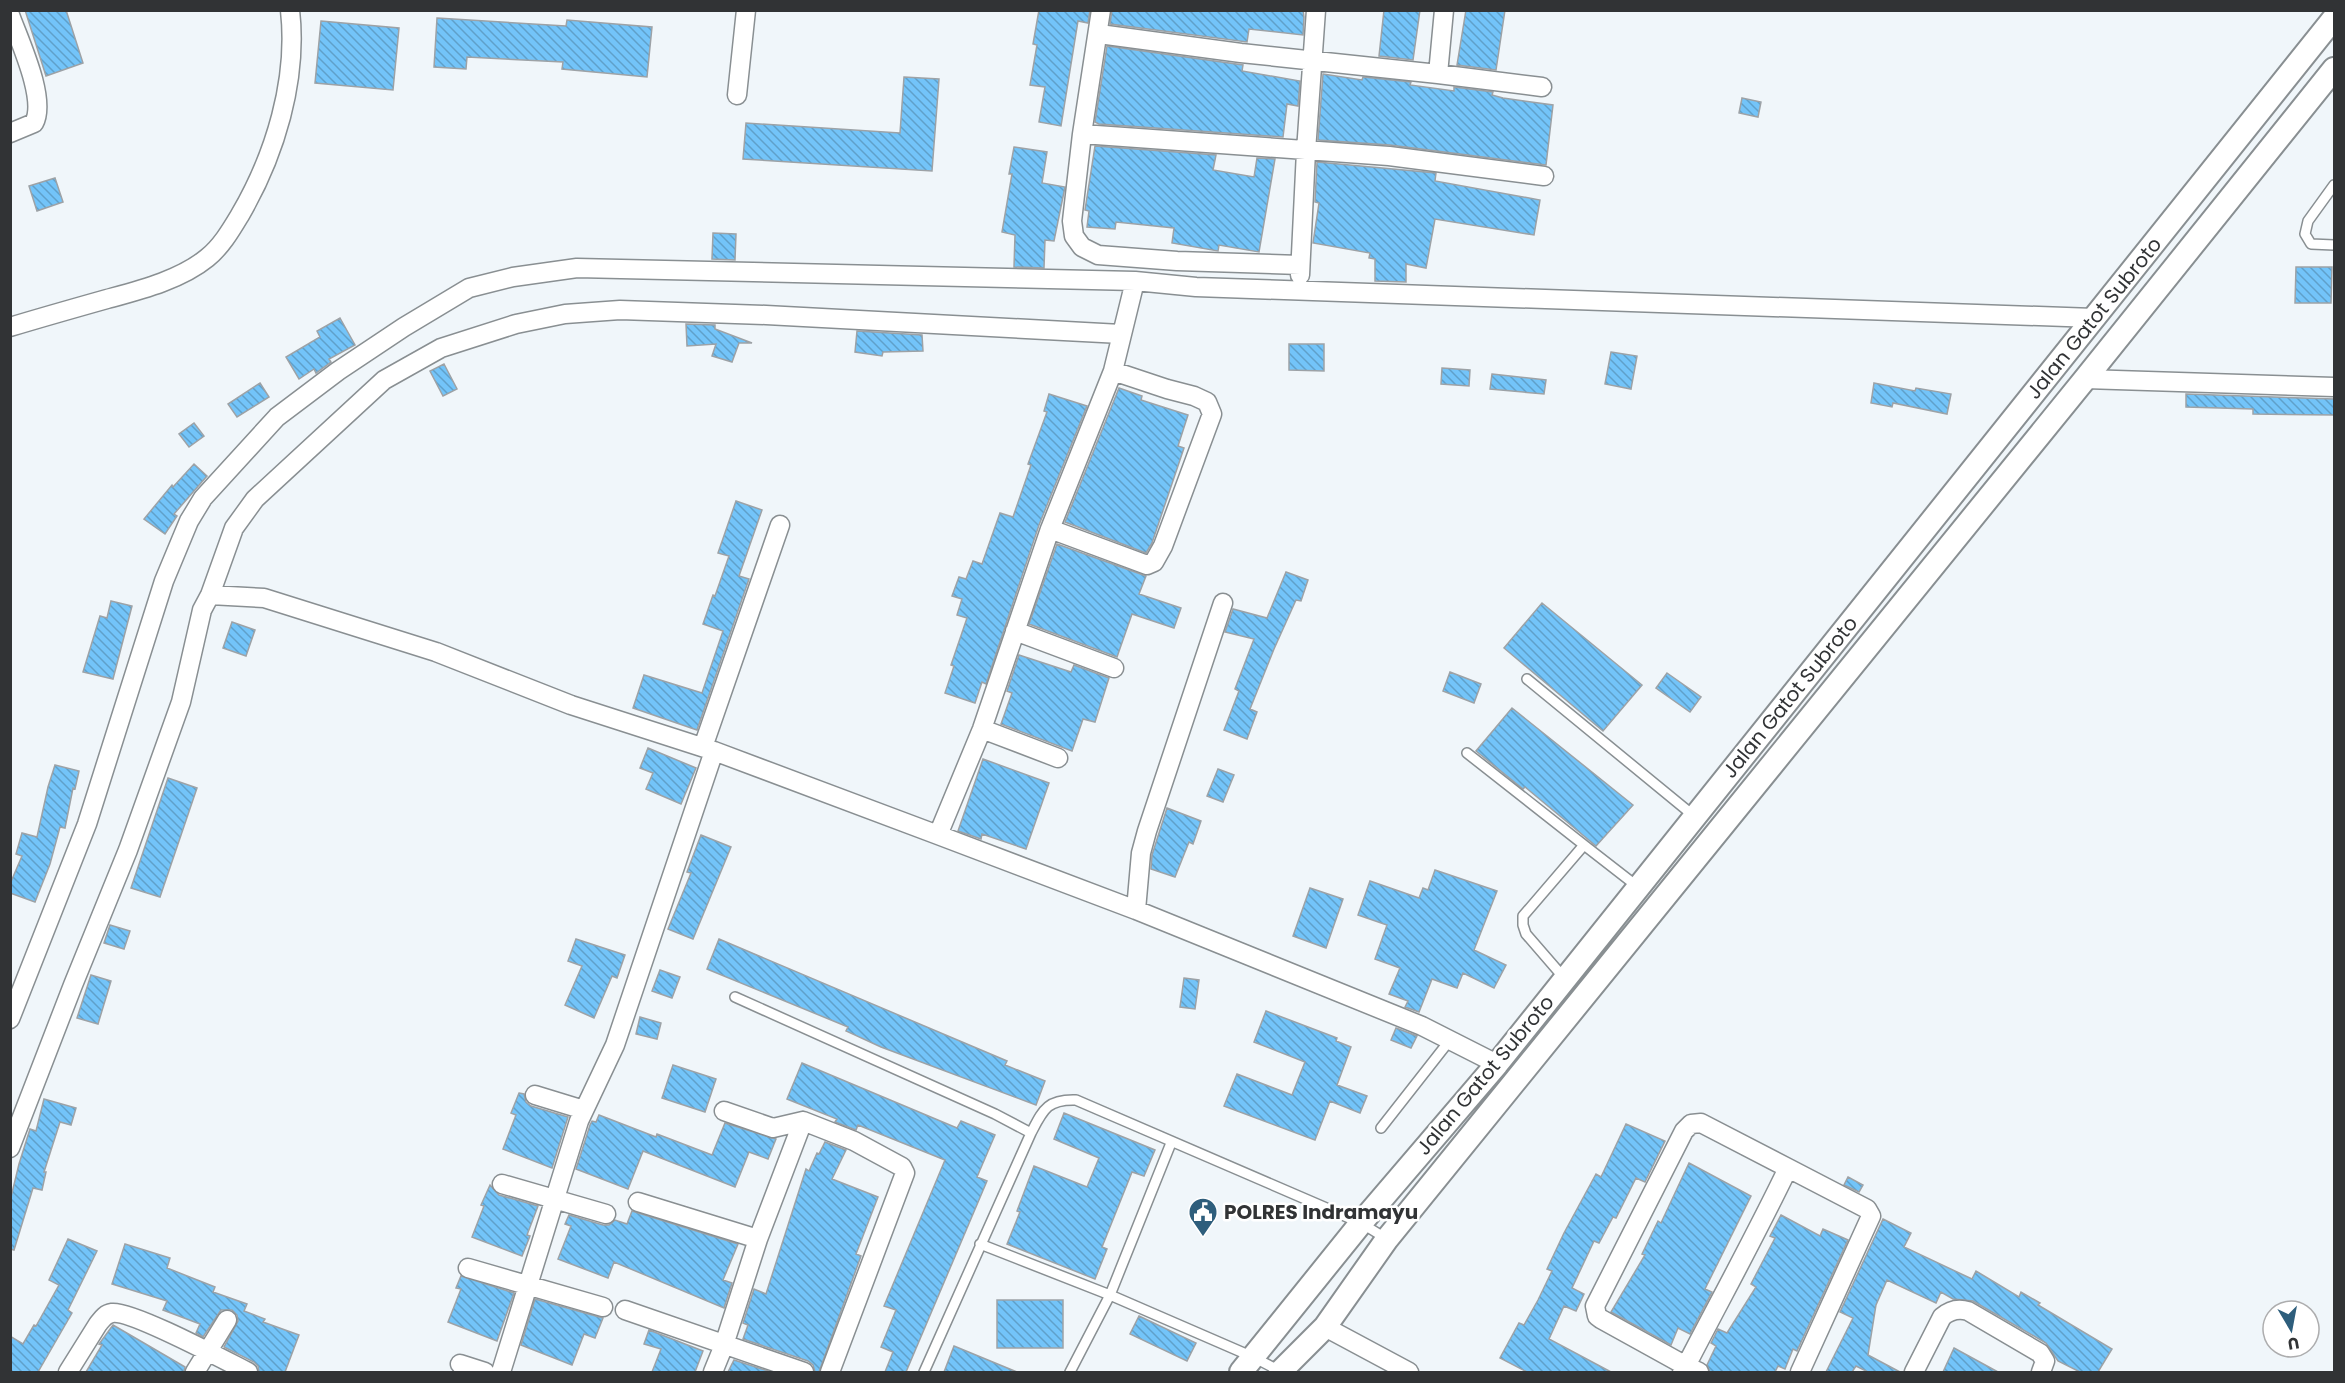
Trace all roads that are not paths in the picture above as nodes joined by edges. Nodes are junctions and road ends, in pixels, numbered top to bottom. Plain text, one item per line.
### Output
1 (290, 10) edge
2 (746, 10) edge
3 (1101, 10) edge
4 (1316, 10) edge
5 (1444, 10) edge
6 (10, 15) edge
7 (2334, 18) edge
8 (1099, 34) junction
9 (1312, 60) junction
10 (2334, 69) edge
11 (1438, 74) junction
12 (1542, 87) dead end
13 (737, 94) dead end
14 (10, 133) edge
15 (1082, 134) junction
16 (1306, 152) junction
17 (1544, 176) dead end
18 (2334, 186) edge
19 (2334, 245) edge
20 (1300, 265) junction
21 (1134, 285) junction
22 (1300, 289) junction
23 (2092, 321) junction
24 (10, 327) edge
25 (1122, 330) junction
26 (1113, 371) junction
27 (2091, 372) junction
28 (2334, 387) edge
29 (780, 525) dead end
30 (1050, 529) junction
31 (210, 595) junction
32 (1223, 603) dead end
33 (1015, 631) junction
34 (1114, 668) dead end
35 (1527, 679) dead end
36 (982, 729) junction
37 (709, 749) junction
38 (1467, 753) dead end
39 (1058, 758) dead end
40 (1695, 817) junction
41 (938, 835) junction
42 (1584, 844) junction
43 (1638, 887) junction
44 (1136, 910) junction
45 (1565, 979) junction
46 (735, 997) dead end
47 (10, 1019) edge
48 (1450, 1040) junction
49 (1497, 1064) junction
50 (535, 1095) dead end
51 (584, 1110) junction
52 (724, 1111) dead end
53 (804, 1121) junction
54 (1381, 1128) dead end
55 (1031, 1133) junction
56 (1171, 1143) junction
57 (10, 1148) edge
58 (1788, 1168) junction
59 (502, 1184) dead end
60 (555, 1199) junction
61 (638, 1202) dead end
62 (606, 1214) dead end
63 (1361, 1223) junction
64 (758, 1239) junction
65 (1387, 1239) junction
66 (980, 1244) junction
67 (468, 1268) dead end
68 (529, 1285) junction
69 (1110, 1295) junction
70 (603, 1307) dead end
71 (625, 1310) dead end
72 (226, 1320) dead end
73 (1325, 1327) junction
74 (724, 1345) junction
75 (208, 1351) junction
76 (460, 1364) dead end
77 (1247, 1365) edge
78 (1689, 1370) edge
79 (68, 1372) edge
80 (195, 1372) edge
81 (248, 1372) edge
82 (485, 1372) edge
83 (501, 1372) edge
84 (713, 1372) edge
85 (804, 1372) edge
86 (830, 1372) edge
87 (924, 1372) edge
88 (1070, 1372) edge
89 (1281, 1372) edge
90 (1409, 1372) edge
91 (1800, 1372) edge
92 (1914, 1372) edge
93 (2041, 1372) edge

1 - 24 street
2 - 13 street
3 - 8 street
4 - 9 street
5 - 11 street
6 - 14 street
7 - 23 street, Jalan Gatot Subroto
8 - 9 street
8 - 15 street
9 - 11 street
9 - 16 street
10 - 27 street, Jalan Gatot Subroto
11 - 12 street
15 - 16 street
15 - 20 street
16 - 17 street
16 - 20 street
18 - 19 lane
20 - 22 street
21 - 22 street
21 - 25 street
21 - 47 street
22 - 23 street
23 - 40 street, Jalan Gatot Subroto
25 - 26 street
25 - 31 street
26 - 30 street
26 - 30 street
27 - 28 street
27 - 65 street, Jalan Gatot Subroto
29 - 37 street
30 - 33 street
31 - 37 street
31 - 57 street
32 - 44 street
33 - 34 street
33 - 36 street
35 - 40 lane
36 - 39 street
36 - 41 street
37 - 41 street
37 - 51 street
38 - 42 lane
40 - 43 street, Jalan Gatot Subroto
41 - 44 street
42 - 43 lane
42 - 45 lane
43 - 45 street, Jalan Gatot Subroto
44 - 48 street
45 - 49 street, Jalan Gatot Subroto
46 - 55 lane
48 - 49 street
48 - 54 lane
49 - 63 street, Jalan Gatot Subroto
50 - 51 street
51 - 60 street
52 - 53 street
53 - 64 street
53 - 86 street
55 - 56 lane
55 - 66 lane
56 - 63 lane
56 - 69 lane
58 - 78 street
58 - 78 street
58 - 91 street
59 - 60 street
60 - 62 street
60 - 68 street
61 - 64 street
63 - 65 lane
63 - 77 street, Jalan Gatot Subroto
64 - 74 street
65 - 73 street, Jalan Gatot Subroto
66 - 69 lane
66 - 87 lane
67 - 68 street
68 - 70 street
68 - 83 street
69 - 77 lane
69 - 88 lane
71 - 74 street
72 - 75 street
73 - 89 street, Jalan Gatot Subroto
73 - 90 street
74 - 84 street
74 - 85 street
75 - 79 street
75 - 80 street
75 - 81 street
76 - 82 street
77 - 89 lane
92 - 93 street

